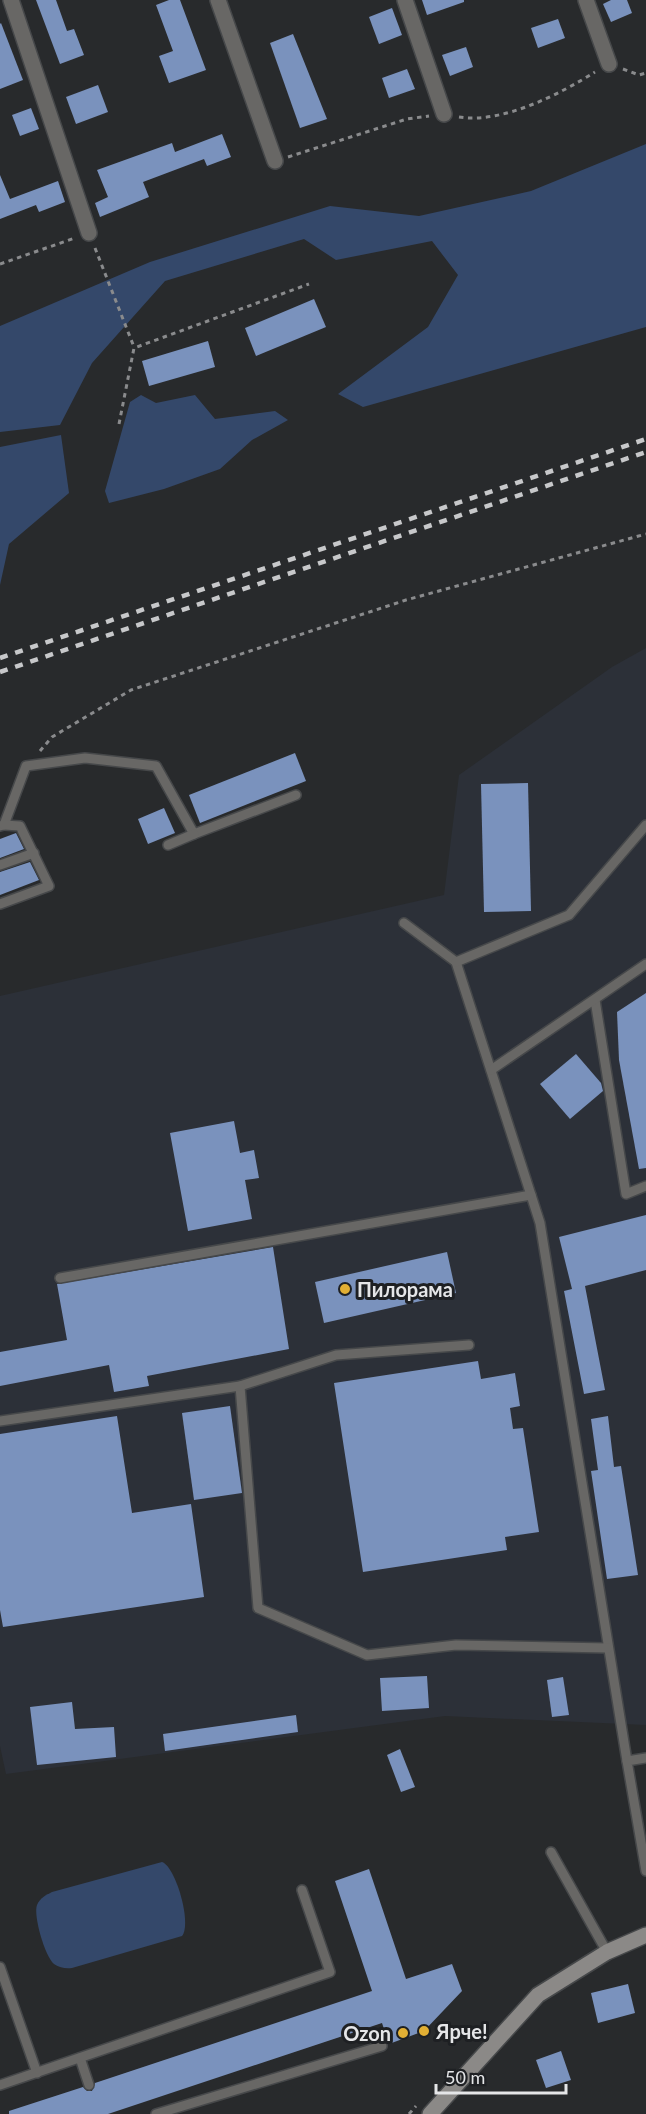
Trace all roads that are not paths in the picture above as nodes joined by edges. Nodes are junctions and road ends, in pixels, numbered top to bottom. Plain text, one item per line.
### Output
1 (11, 0) edge
2 (218, 0) edge
3 (405, 0) edge
4 (586, 0) edge
5 (609, 64) road end
6 (444, 114) dead end
7 (275, 161) dead end
8 (89, 233) road end
9 (296, 795) dead end
10 (2, 825) edge
11 (646, 825) edge
12 (194, 834) junction
13 (168, 845) dead end
14 (34, 853) junction
15 (0, 865) edge
16 (0, 904) edge
17 (404, 922) dead end
18 (456, 962) junction
19 (646, 964) edge
20 (594, 1000) junction
21 (491, 1070) junction
22 (646, 1186) edge
23 (531, 1195) junction
24 (60, 1278) dead end
25 (469, 1345) dead end
26 (240, 1386) junction
27 (0, 1421) edge
28 (608, 1648) junction
29 (646, 1758) edge
30 (627, 1761) junction
31 (646, 1816) edge
32 (634, 1818) junction
33 (551, 1852) dead end
34 (646, 1870) edge
35 (302, 1890) dead end
36 (646, 1935) edge
37 (607, 1952) junction
38 (0, 1967) edge
39 (382, 2046) dead end
40 (80, 2058) junction
41 (37, 2073) junction
42 (0, 2085) edge
43 (89, 2085) dead end
44 (156, 2114) edge
45 (430, 2114) edge

1 - 8 street
2 - 7 street
3 - 6 street
4 - 5 street
9 - 12 lane
10 - 12 lane
10 - 14 lane
11 - 18 lane
12 - 13 lane
14 - 15 lane
14 - 16 lane
17 - 18 lane
18 - 21 lane
19 - 20 lane
20 - 21 lane
20 - 22 lane
21 - 23 lane
23 - 24 lane
23 - 28 lane
25 - 26 lane
26 - 27 lane
26 - 28 lane
28 - 30 lane
29 - 30 lane
30 - 32 lane
31 - 32 lane
32 - 34 lane
33 - 37 lane
35 - 40 lane
36 - 37 main road
37 - 45 main road
38 - 41 lane
39 - 44 lane
40 - 41 lane
40 - 43 lane
41 - 42 lane

